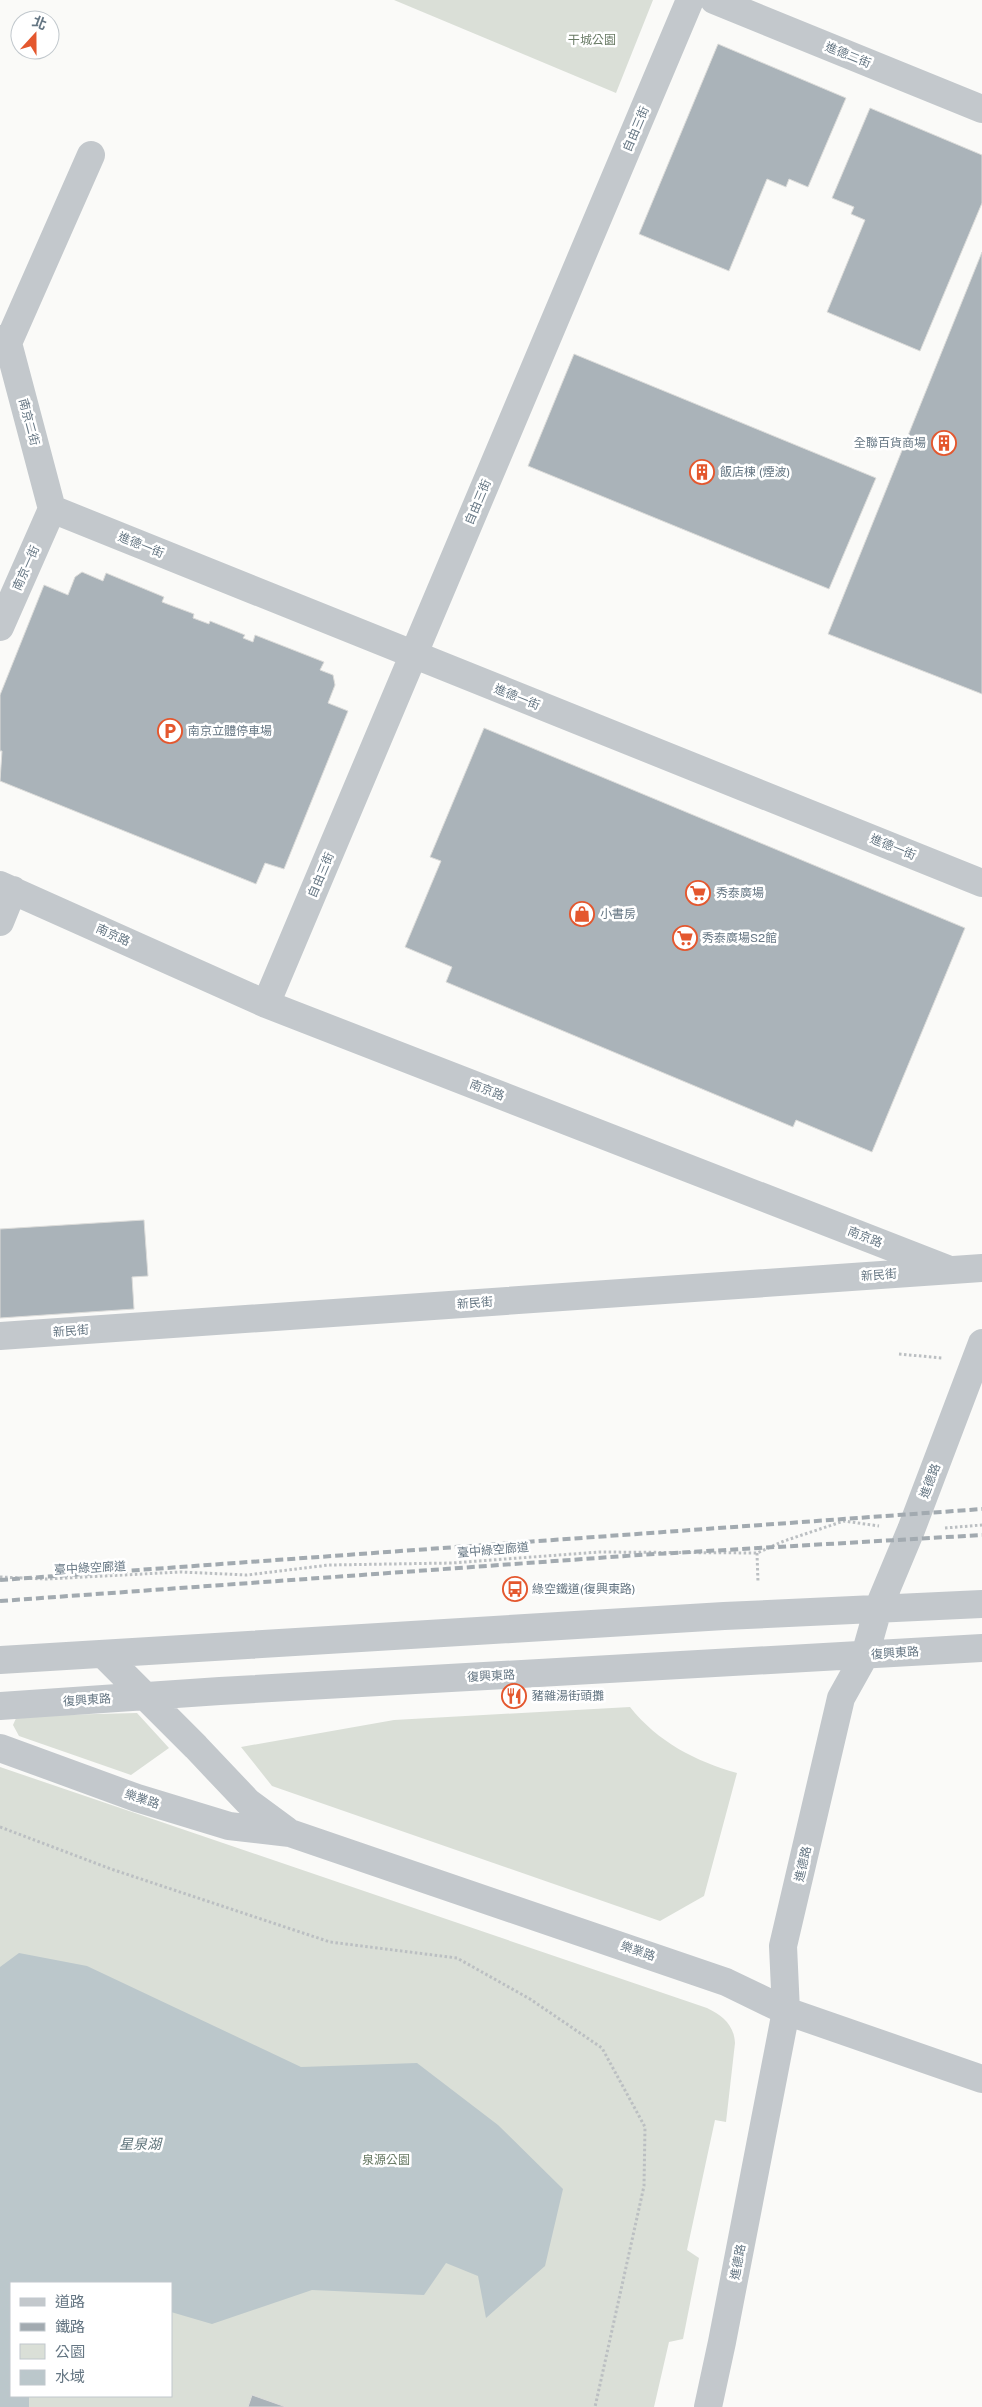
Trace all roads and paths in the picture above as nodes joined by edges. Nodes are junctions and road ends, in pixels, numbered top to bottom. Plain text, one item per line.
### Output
1 (690, 0) edge
2 (714, 0) edge
3 (982, 109) edge
4 (91, 155) dead end
5 (4, 341) edge
6 (52, 509) junction
7 (0, 628) edge
8 (413, 656) junction
9 (982, 883) edge
10 (6, 888) edge
11 (0, 922) edge
12 (266, 1004) junction
13 (982, 1268) edge
14 (950, 1270) junction
15 (0, 1336) edge
16 (982, 1343) edge
17 (982, 1525) edge
18 (911, 1530) junction
19 (0, 1577) edge
20 (982, 1604) edge
21 (878, 1609) junction
22 (982, 1648) edge
23 (103, 1654) junction
24 (865, 1655) junction
25 (0, 1660) edge
26 (145, 1696) junction
27 (0, 1706) edge
28 (0, 1748) edge
29 (0, 1827) edge
30 (290, 1832) junction
31 (786, 2011) junction
32 (982, 2079) edge
33 (595, 2407) edge
34 (708, 2407) edge

1 - 8 street, 自由三街
2 - 3 street, 進德二街
4 - 5 street
5 - 6 street, 南京二街
6 - 7 street, 南京一街
6 - 8 street, 進德一街
8 - 9 street, 進德一街
8 - 12 street, 自由三街
10 - 11 street
10 - 12 street, 南京路
12 - 14 street, 南京路
13 - 14 street, 南京路
14 - 15 street, 新民街
16 - 18 street, 進德路
17 - 18 path, 臺中綠空廊道
18 - 19 path, 臺中綠空廊道
18 - 21 street, 進德路
20 - 21 street
21 - 23 street
21 - 24 street, 進德路
22 - 24 street, 復興東路
23 - 25 street
23 - 26 street, 樂業路
24 - 26 street, 復興東路
24 - 31 street, 進德路
26 - 27 street, 復興東路
26 - 30 street, 樂業路
28 - 30 street, 樂業路
29 - 33 path
30 - 31 street, 樂業路
31 - 32 street, 樂業路
31 - 34 street, 進德路

